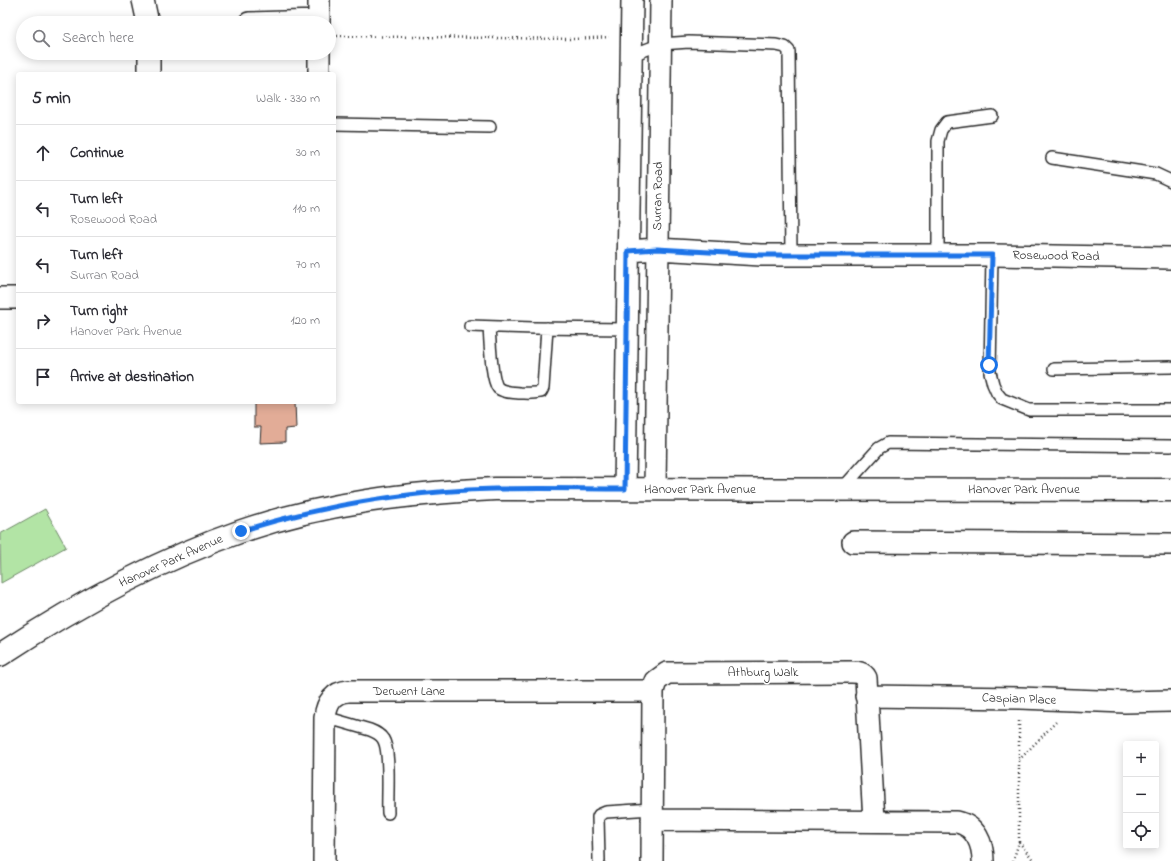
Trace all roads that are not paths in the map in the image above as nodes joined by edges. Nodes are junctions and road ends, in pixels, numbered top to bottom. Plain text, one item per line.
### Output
1 (143, 0) edge
2 (319, 0) edge
3 (632, 0) edge
4 (661, 0) edge
5 (146, 16) edge
6 (319, 16) edge
7 (661, 44) junction
8 (632, 45) junction
9 (149, 60) edge
10 (319, 60) edge
11 (149, 72) edge
12 (319, 72) edge
13 (992, 116) dead end
14 (336, 124) edge
15 (490, 127) dead end
16 (1052, 158) dead end
17 (1171, 180) edge
18 (657, 249) junction
19 (628, 251) junction
20 (790, 255) junction
21 (938, 255) junction
22 (992, 255) junction
23 (1171, 258) edge
24 (0, 298) edge
25 (16, 298) edge
26 (470, 326) dead end
27 (489, 327) junction
28 (547, 328) junction
29 (627, 329) junction
30 (1171, 367) edge
31 (1054, 370) dead end
32 (1171, 410) edge
33 (1171, 446) edge
34 (625, 489) junction
35 (655, 489) junction
36 (840, 490) junction
37 (1171, 490) edge
38 (853, 542) dead end
39 (1171, 544) edge
40 (0, 655) edge
41 (653, 691) junction
42 (866, 696) junction
43 (1171, 701) edge
44 (325, 717) junction
45 (388, 813) dead end
46 (652, 814) junction
47 (874, 821) junction
48 (324, 861) edge
49 (599, 861) edge
50 (652, 861) edge
51 (983, 861) edge

1 - 5 street
2 - 6 street
3 - 8 street
4 - 7 street, Surran Road
7 - 8 lane
7 - 18 street, Surran Road
7 - 20 lane
8 - 19 street
9 - 11 street
10 - 12 street
13 - 21 lane
14 - 15 lane
16 - 17 lane
18 - 19 street, Rosewood Road
18 - 20 street, Rosewood Road
18 - 35 street, Surran Road
19 - 29 street
20 - 21 street, Rosewood Road
21 - 22 street, Rosewood Road
22 - 23 street, Rosewood Road
22 - 32 lane
24 - 25 street
26 - 27 lane
27 - 28 lane
27 - 28 lane
28 - 29 lane
29 - 34 street
30 - 31 lane
33 - 36 lane
34 - 35 street, Hanover Park Avenue
34 - 40 street, Hanover Park Avenue
35 - 36 street, Hanover Park Avenue
36 - 37 street, Hanover Park Avenue
38 - 39 street
41 - 42 street, Athburg Walk
41 - 44 street, Derwent Lane
41 - 46 street
42 - 43 street, Caspian Place
42 - 47 street, Athburg Walk
44 - 45 lane
44 - 48 street, Derwent Lane
46 - 47 street
46 - 49 lane
46 - 50 street
47 - 51 street

